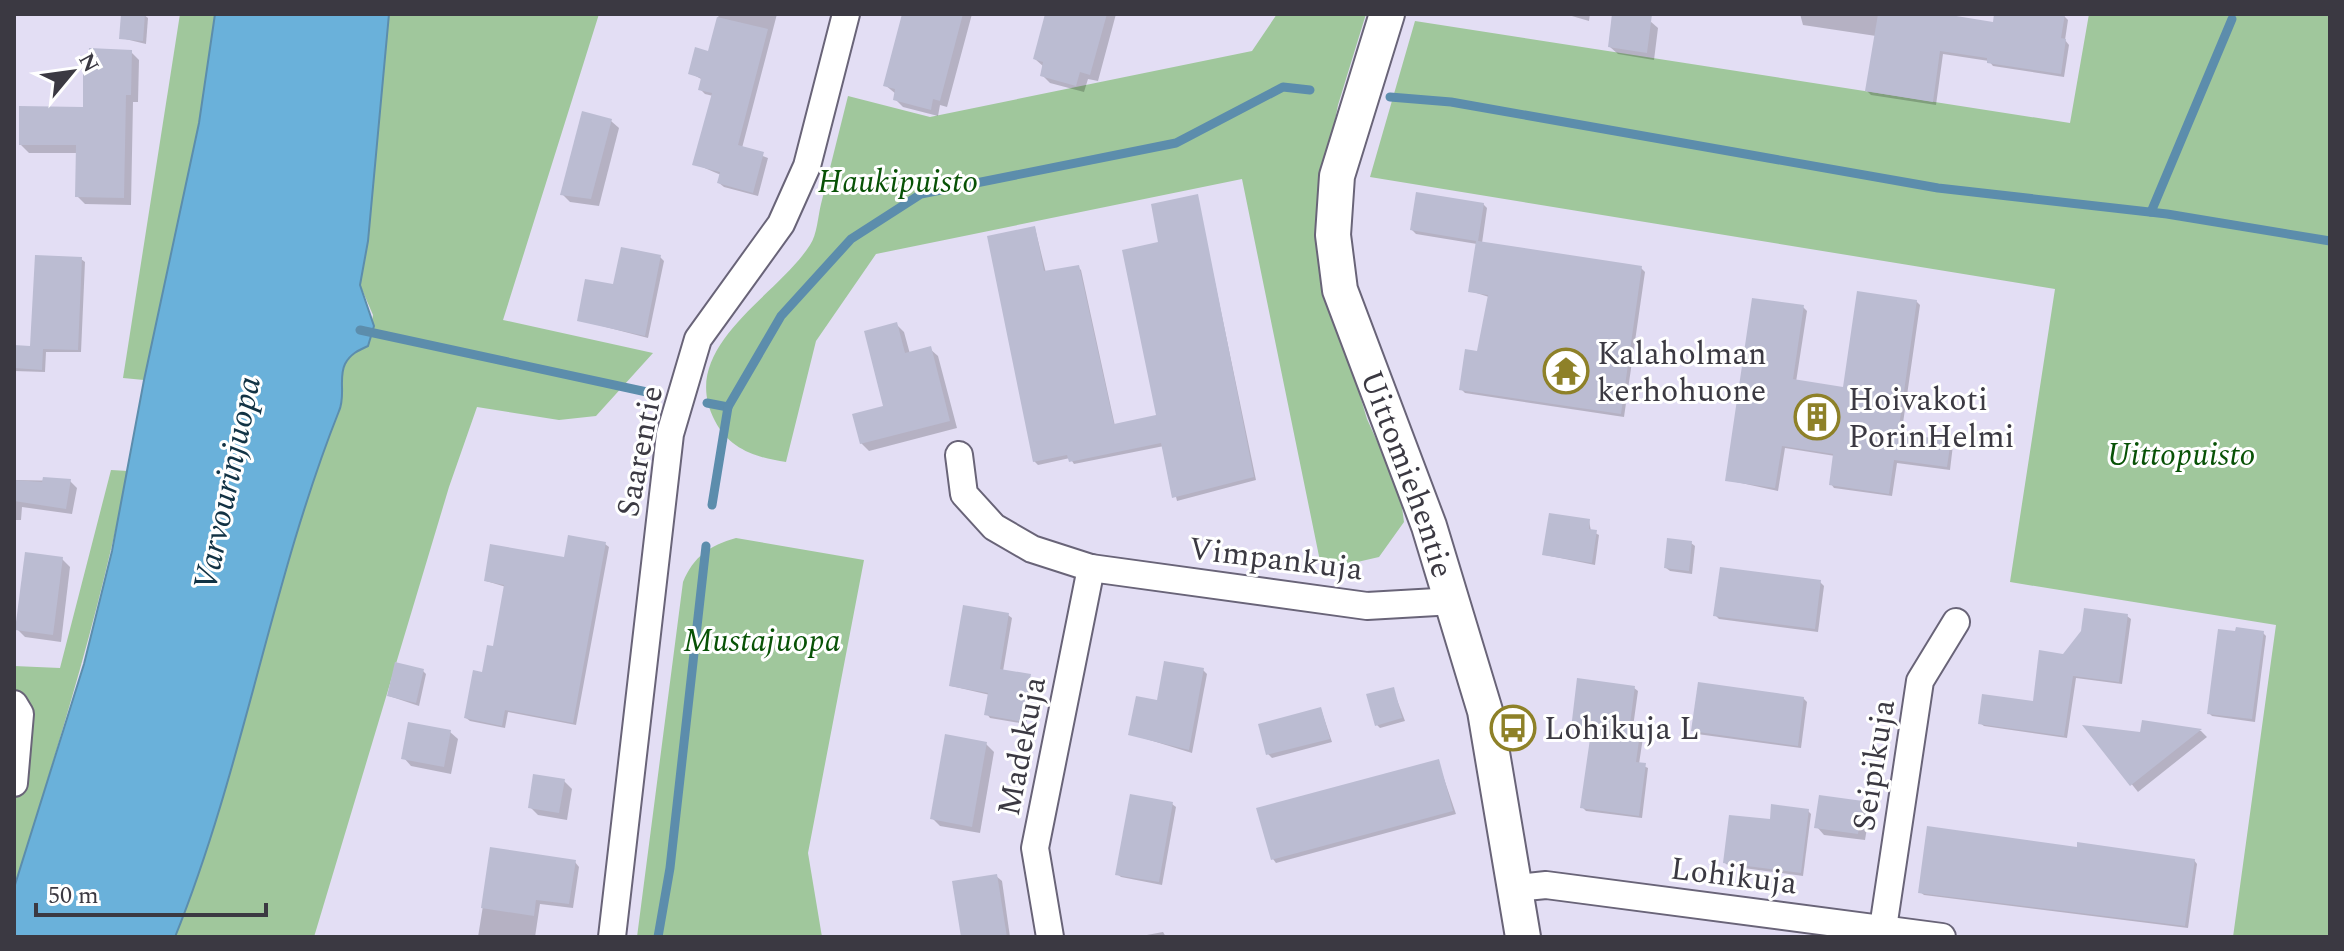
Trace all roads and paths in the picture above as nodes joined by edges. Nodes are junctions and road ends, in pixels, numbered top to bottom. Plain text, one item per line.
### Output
1 (846, 14) edge
2 (1387, 14) edge
3 (959, 455) dead end
4 (1091, 568) junction
5 (1454, 601) junction
6 (1956, 622) dead end
7 (14, 704) edge
8 (14, 783) edge
9 (1517, 888) junction
10 (1883, 928) junction
11 (612, 937) edge
12 (1050, 937) edge
13 (1523, 937) edge
14 (1942, 937) edge

1 - 11 street, Saarentie
2 - 5 street, Uittomiehentie
3 - 4 street, Vimpankuja
4 - 5 street, Vimpankuja
4 - 12 street, Madekuja
5 - 9 street, Uittomiehentie
6 - 10 street, Seipikuja
7 - 8 street
9 - 10 street, Lohikuja
9 - 13 street, Uittomiehentie
10 - 14 street, Lohikuja

